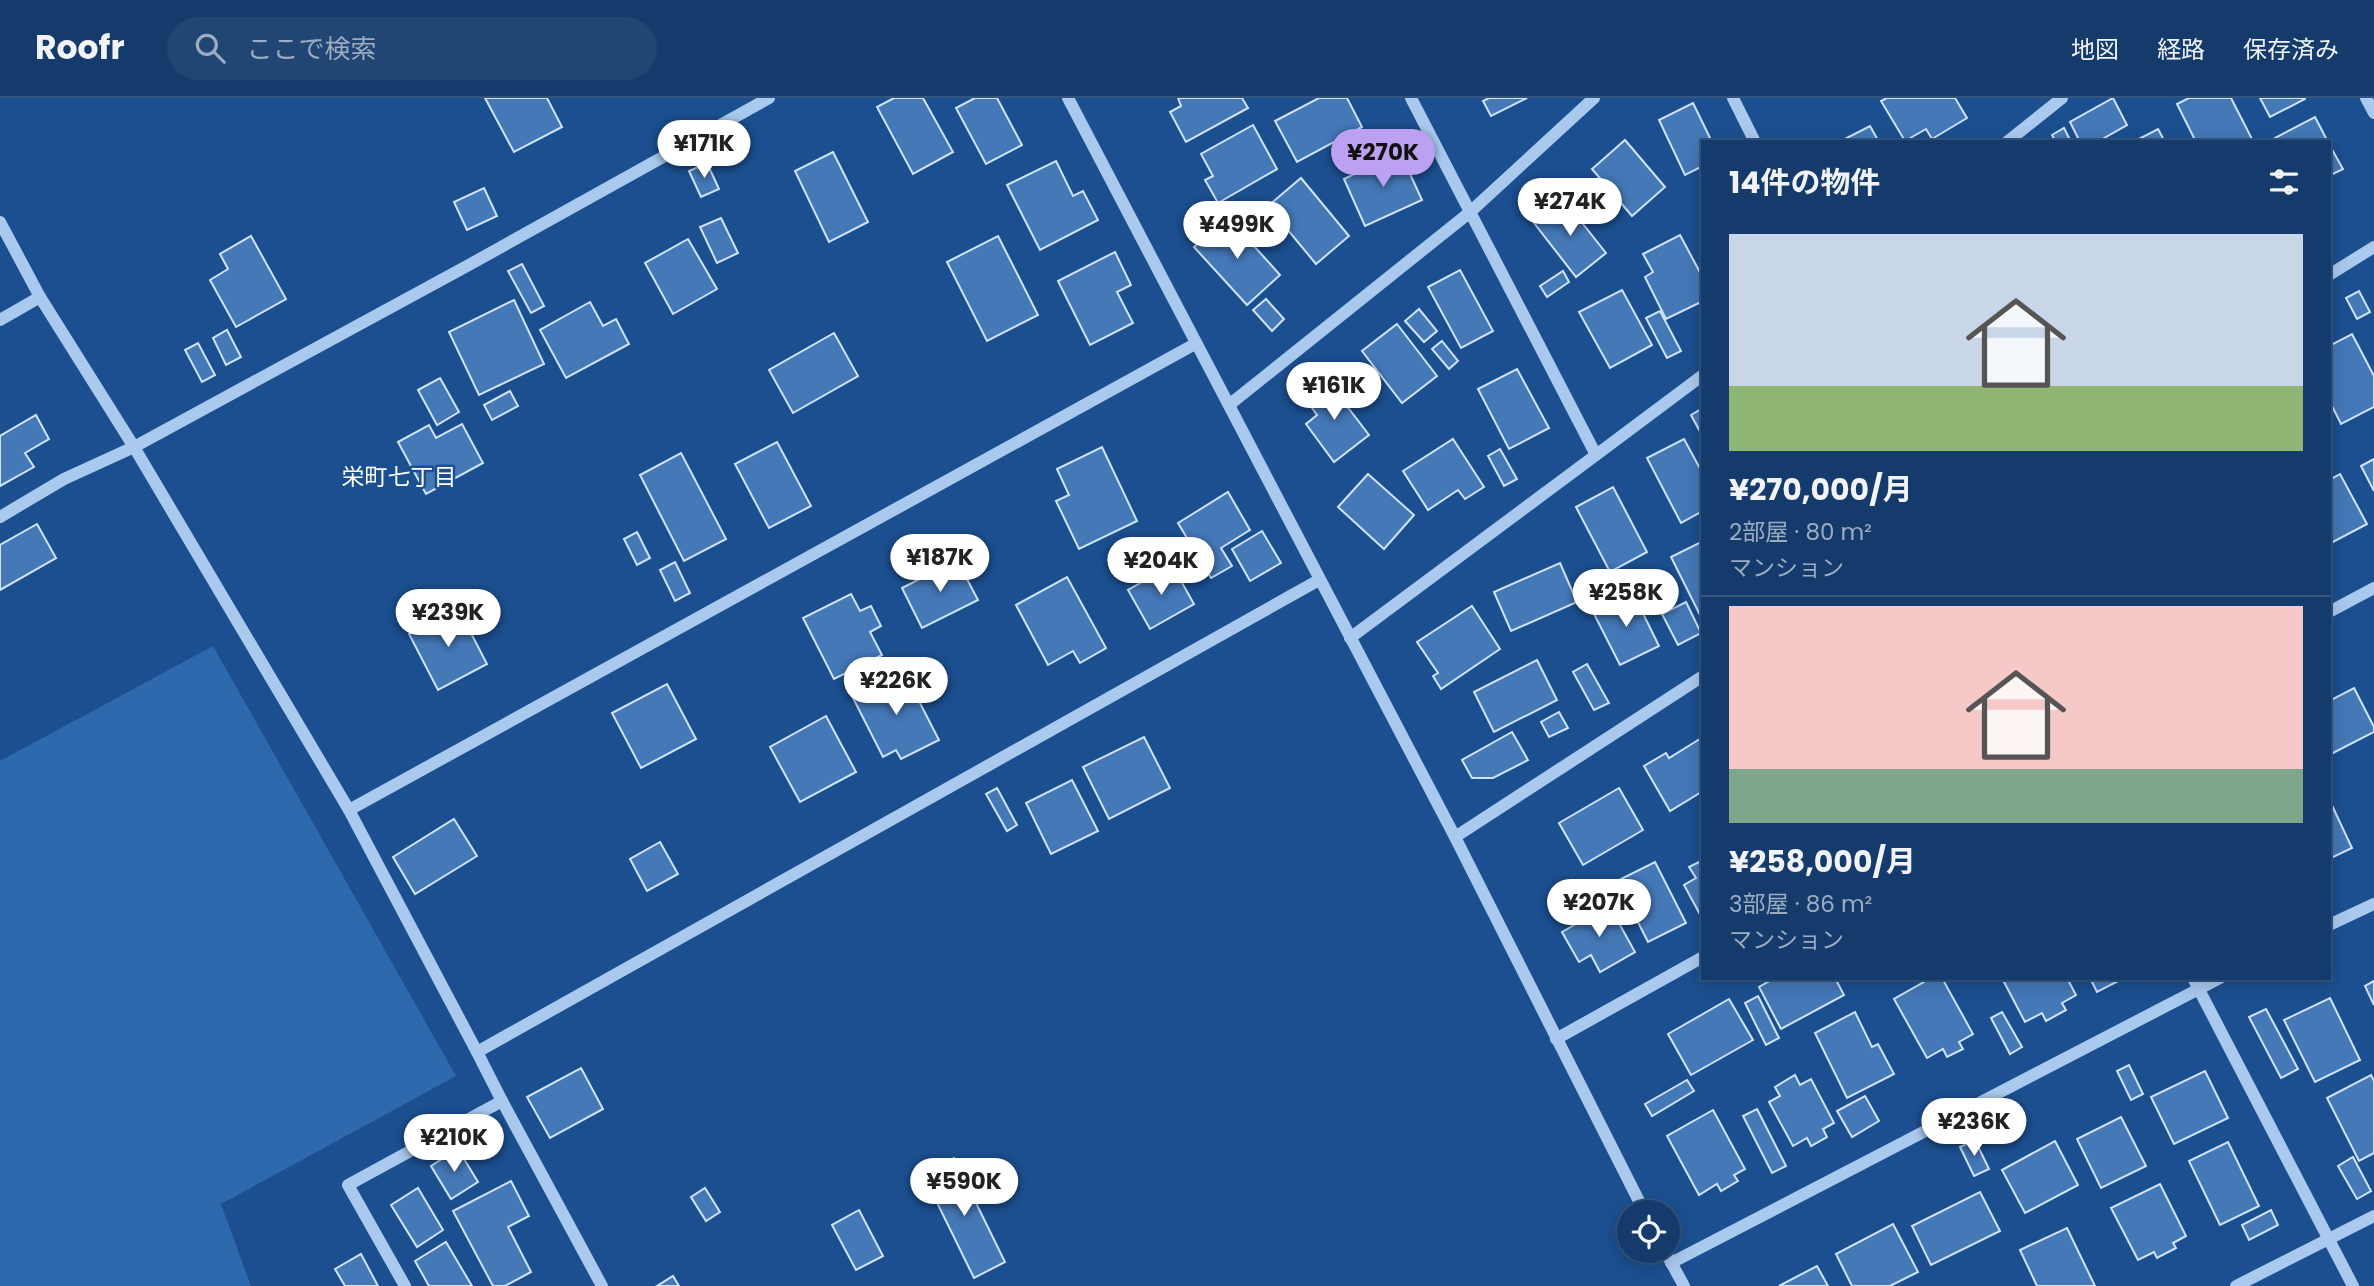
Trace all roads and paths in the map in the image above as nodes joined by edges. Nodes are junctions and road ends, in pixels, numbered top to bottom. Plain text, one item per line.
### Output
1 (769, 98) edge
2 (1068, 98) edge
3 (1411, 98) edge
4 (1594, 98) edge
5 (1733, 98) edge
6 (2062, 98) edge
7 (2367, 98) edge
8 (2374, 113) edge
9 (1754, 140) edge
10 (2010, 140) edge
11 (1469, 213) junction
12 (0, 222) edge
13 (2374, 247) edge
14 (2331, 274) edge
15 (40, 298) junction
16 (0, 320) edge
17 (1195, 344) junction
18 (1701, 376) edge
19 (1229, 405) junction
20 (134, 447) junction
21 (1596, 455) junction
22 (0, 517) edge
23 (1319, 580) junction
24 (2374, 588) edge
25 (2331, 611) edge
26 (1350, 638) junction
27 (1701, 677) edge
28 (349, 810) junction
29 (1455, 837) junction
30 (2374, 904) edge
31 (2331, 924) edge
32 (1701, 958) edge
33 (2196, 984) edge
34 (1556, 1039) junction
35 (477, 1052) junction
36 (502, 1101) junction
37 (1638, 1200) edge
38 (2374, 1216) edge
39 (2328, 1239) junction
40 (1680, 1251) edge
41 (1671, 1263) edge
42 (405, 1286) edge
43 (602, 1286) edge
44 (1684, 1286) edge
45 (2236, 1286) edge
46 (2353, 1286) edge

1 - 20 street
2 - 17 street
3 - 11 street
4 - 11 street
5 - 9 street
6 - 10 street
7 - 8 street
11 - 19 street
11 - 21 street
12 - 15 street
13 - 14 street
15 - 16 street
15 - 20 street
17 - 19 street
17 - 28 street
18 - 21 street
19 - 23 street
20 - 22 street
20 - 28 street
21 - 26 street
23 - 26 street
23 - 35 street
24 - 25 street
26 - 29 street
27 - 29 street
28 - 35 street
29 - 34 street
30 - 31 street
32 - 34 street
33 - 39 street
33 - 40 street
34 - 37 street
35 - 36 street
36 - 42 street
36 - 43 street
38 - 39 street
39 - 45 street
39 - 46 street
41 - 44 street

